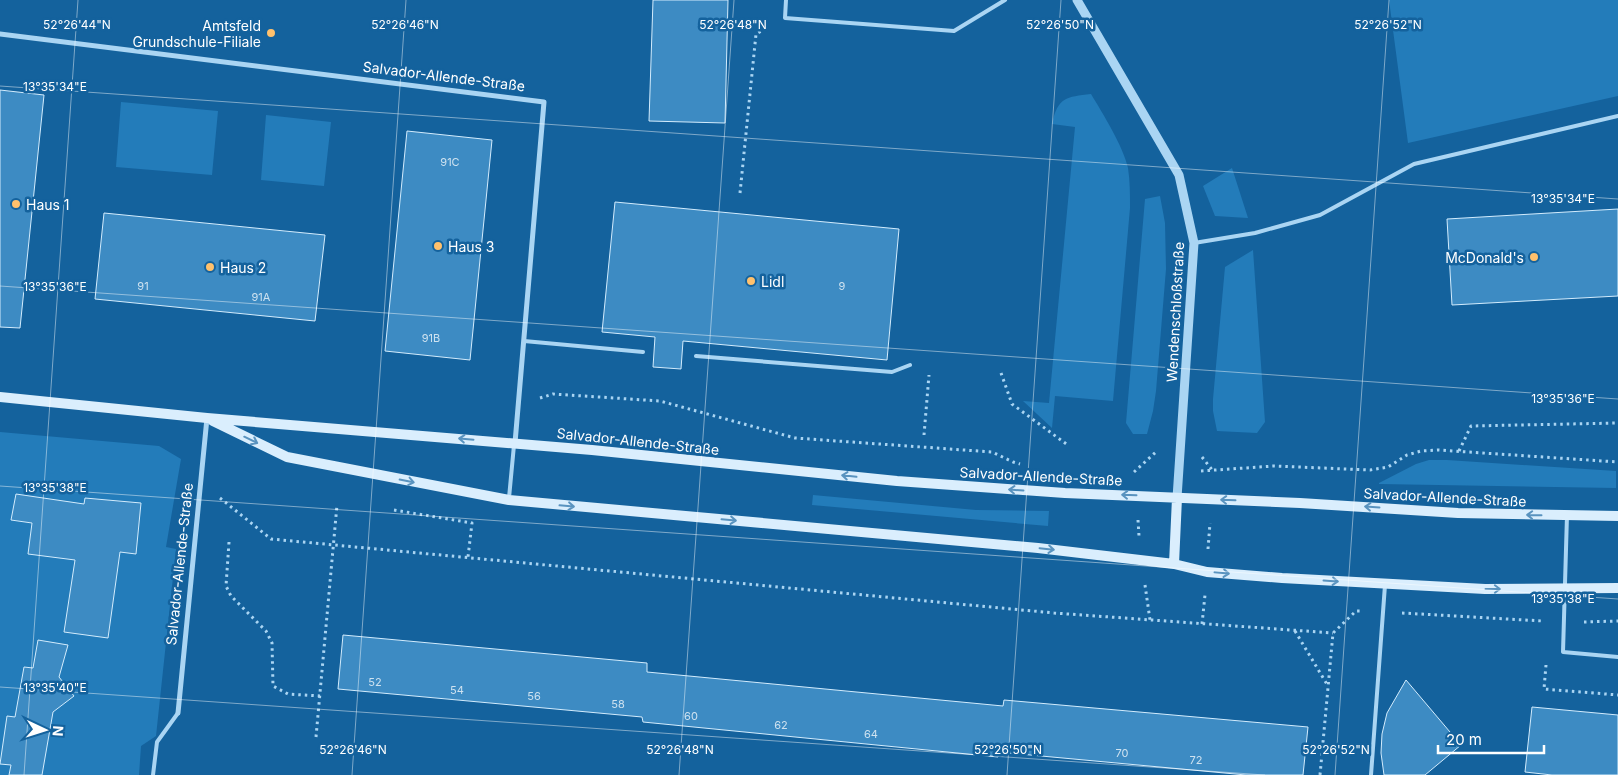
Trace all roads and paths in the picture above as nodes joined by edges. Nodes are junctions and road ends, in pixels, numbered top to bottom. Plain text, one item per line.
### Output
1 (786, 0) edge
2 (1005, 0) edge
3 (1077, 0) edge
4 (785, 18) junction
5 (0, 34) edge
6 (1618, 116) edge
7 (740, 192) dead end
8 (1194, 243) junction
9 (524, 341) junction
10 (643, 352) dead end
11 (696, 356) dead end
12 (910, 365) dead end
13 (929, 366) dead end
14 (1001, 373) dead end
15 (0, 397) edge
16 (518, 404) junction
17 (207, 418) junction
18 (1618, 423) edge
19 (924, 435) dead end
20 (515, 443) junction
21 (1069, 446) dead end
22 (1459, 451) junction
23 (1618, 462) edge
24 (1022, 465) dead end
25 (1274, 466) dead end
26 (201, 484) junction
27 (1177, 498) junction
28 (509, 500) junction
29 (337, 504) dead end
30 (394, 510) dead end
31 (1567, 515) junction
32 (1618, 516) edge
33 (229, 542) dead end
34 (333, 545) junction
35 (468, 557) junction
36 (1142, 560) junction
37 (1174, 564) junction
38 (1385, 584) junction
39 (1618, 588) edge
40 (1566, 589) junction
41 (1383, 612) junction
42 (1150, 620) junction
43 (1618, 621) edge
44 (1565, 622) junction
45 (1295, 631) junction
46 (1333, 633) junction
47 (1618, 656) edge
48 (1546, 662) dead end
49 (1328, 687) junction
50 (1618, 695) edge
51 (320, 696) junction
52 (178, 712) joint
53 (316, 737) dead end
54 (153, 775) edge
55 (1320, 775) edge
56 (1371, 775) edge

1 - 4 lane
2 - 4 lane
3 - 8 street, Wendenschloßstraße
4 - 7 path
5 - 9 street, Salvador-Allende-Straße
6 - 8 lane
8 - 27 street, Wendenschloßstraße
9 - 10 lane
9 - 16 street, Salvador-Allende-Straße
11 - 12 lane
13 - 19 path
14 - 21 path
15 - 17 main road, Salvador-Allende-Straße
16 - 20 street, Salvador-Allende-Straße
16 - 24 path
20 -> 17 main road, Salvador-Allende-Straße
17 - 26 street, Salvador-Allende-Straße
17 -> 28 main road, Salvador-Allende-Straße
18 - 22 path
27 -> 20 main road, Salvador-Allende-Straße
20 - 28 lane, Salvador-Allende-Straße
22 - 23 path
22 - 25 path
26 - 34 path
26 - 52 street, Salvador-Allende-Straße
31 -> 27 main road, Salvador-Allende-Straße
27 - 37 main road, Wendenschloßstraße
28 -> 36 main road, Salvador-Allende-Straße
29 - 34 path
30 - 35 path
31 - 32 main road, Salvador-Allende-Straße
31 - 40 lane
33 - 51 path
34 - 35 path
34 - 51 path
35 - 42 path
36 - 37 main road, Salvador-Allende-Straße
36 - 42 path
37 -> 38 main road, Salvador-Allende-Straße
38 -> 40 main road, Salvador-Allende-Straße
38 - 41 lane
39 - 40 main road, Salvador-Allende-Straße
40 - 44 lane
41 - 44 path
41 - 46 path
41 - 56 lane
42 - 45 path
43 - 44 path
44 - 47 lane
45 - 46 path
45 - 49 path
46 - 49 path
48 - 50 path
49 - 55 path
51 - 53 path
52 - 54 lane

